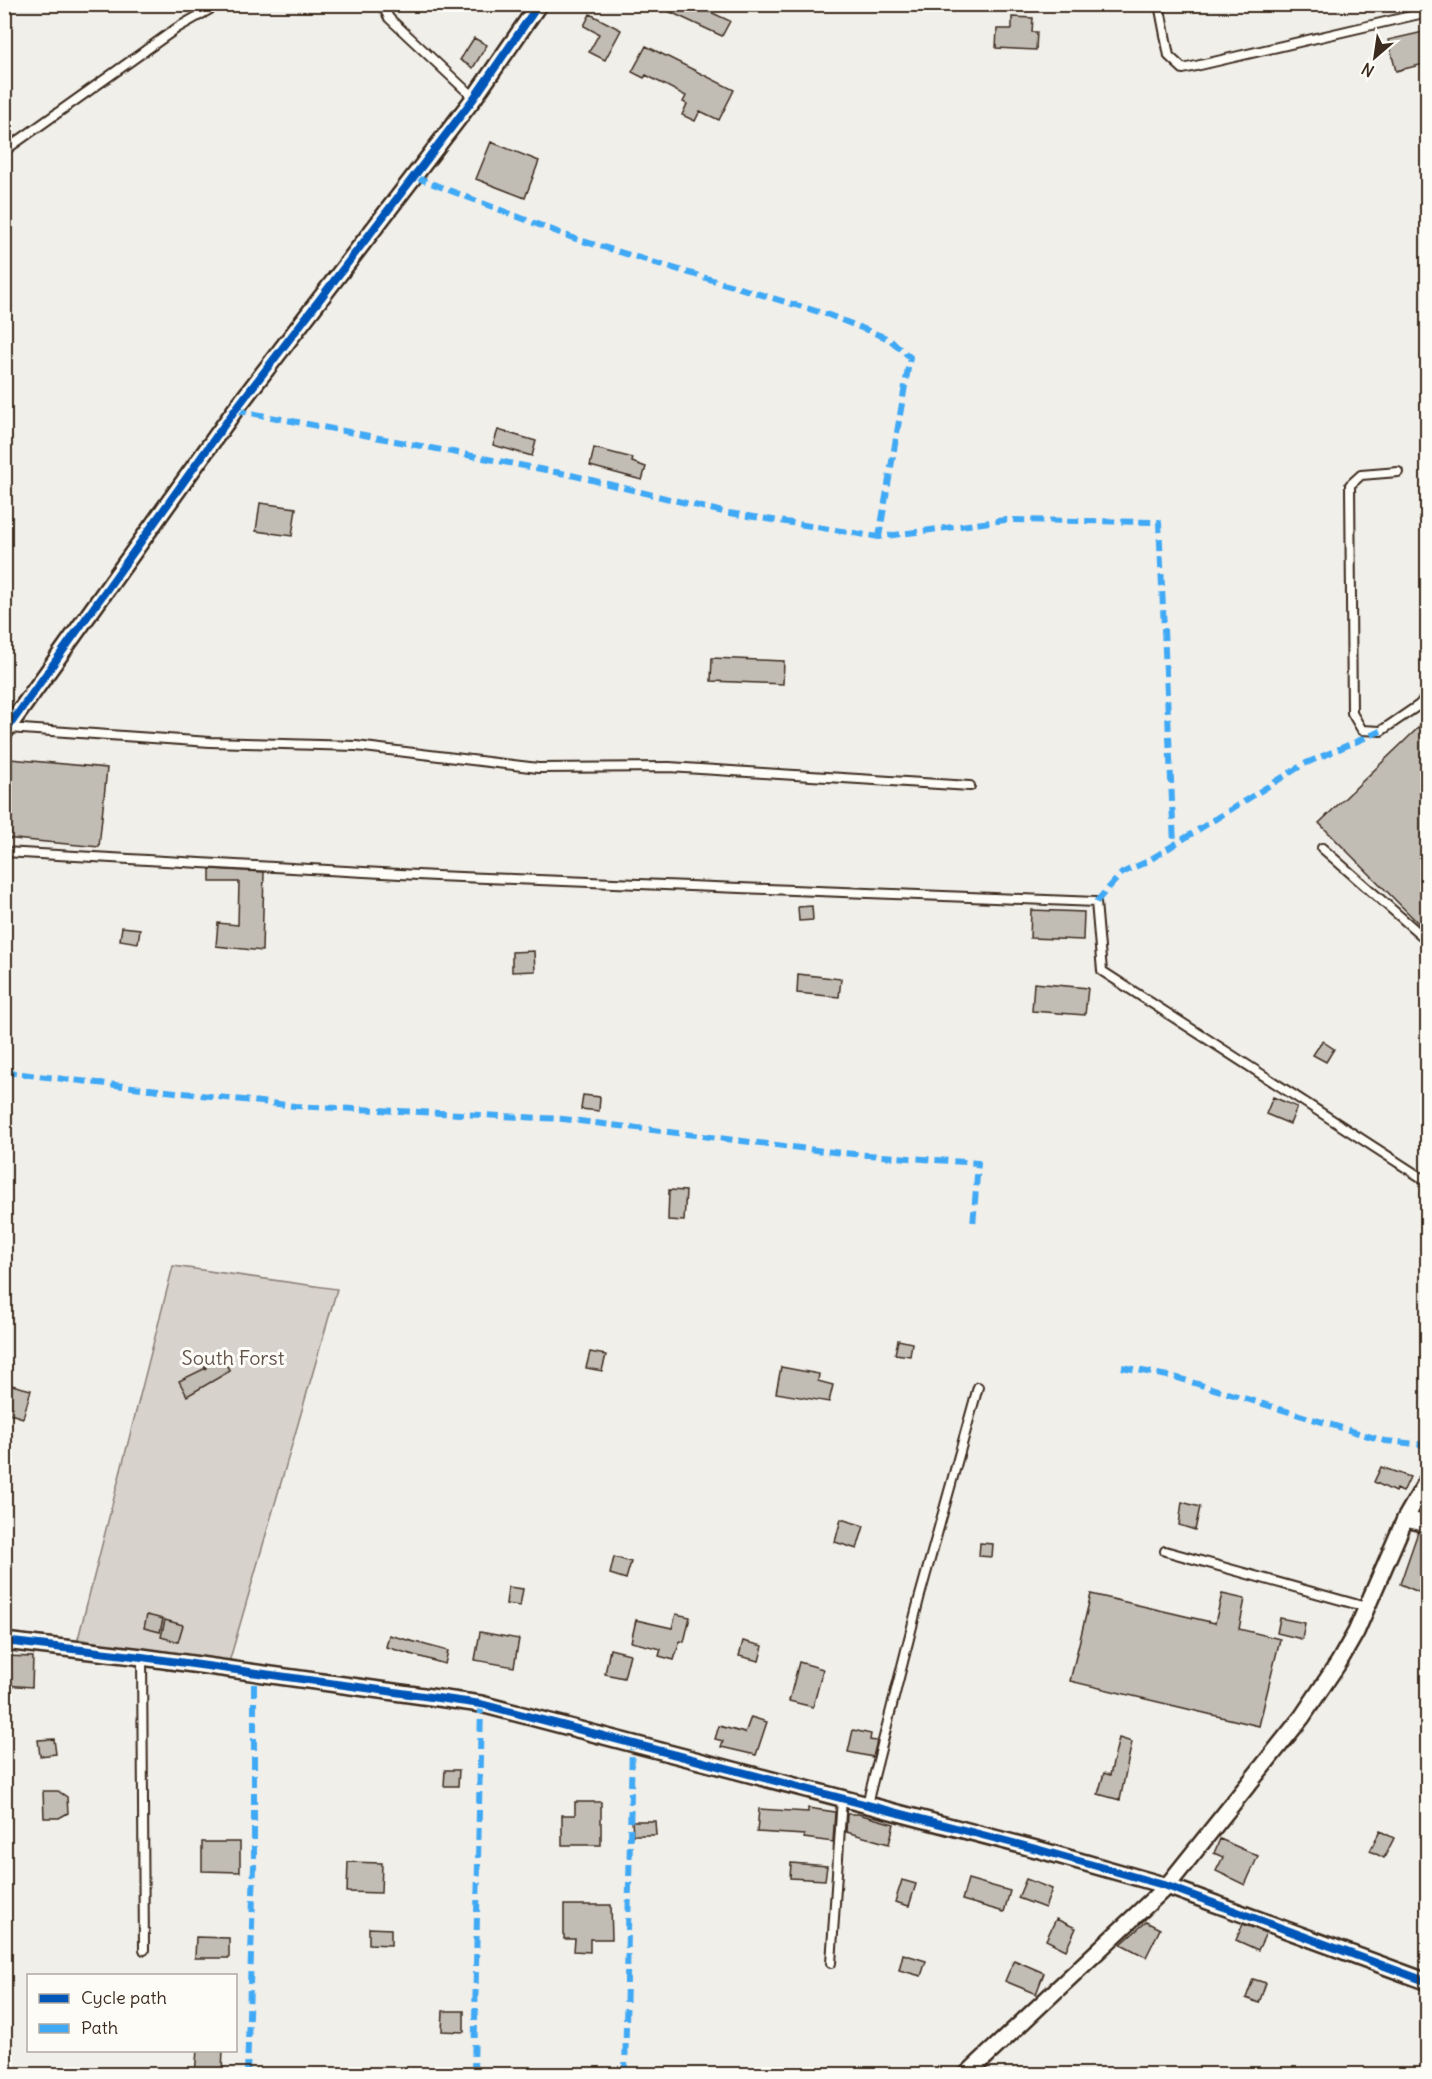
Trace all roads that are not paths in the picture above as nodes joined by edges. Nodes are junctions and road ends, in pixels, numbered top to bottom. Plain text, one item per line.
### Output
1 (219, 4) edge
2 (382, 4) edge
3 (539, 4) edge
4 (1159, 4) edge
5 (1428, 12) edge
6 (474, 98) junction
7 (4, 151) edge
8 (1398, 472) dead end
9 (1428, 695) edge
10 (6, 730) edge
11 (970, 786) dead end
12 (1322, 848) dead end
13 (4, 852) edge
14 (1428, 941) edge
15 (1428, 1182) edge
16 (978, 1388) dead end
17 (1428, 1479) edge
18 (1405, 1519) junction
19 (1428, 1524) edge
20 (1165, 1551) dead end
21 (1366, 1607) junction
22 (4, 1641) edge
23 (142, 1657) junction
24 (842, 1798) junction
25 (867, 1804) junction
26 (1167, 1886) junction
27 (144, 1950) dead end
28 (831, 1963) dead end
29 (1428, 1982) edge
30 (967, 2074) edge

1 - 7 lane
2 - 6 lane
3 - 6 street
4 - 5 lane
6 - 10 street
8 - 9 lane
10 - 11 lane
12 - 14 lane
13 - 15 lane
16 - 25 lane
17 - 18 street
18 - 19 street
18 - 21 street
20 - 21 lane
21 - 26 street
22 - 23 street
23 - 24 street
23 - 27 lane
24 - 25 street
24 - 28 lane
25 - 26 street
26 - 29 street
26 - 30 street

